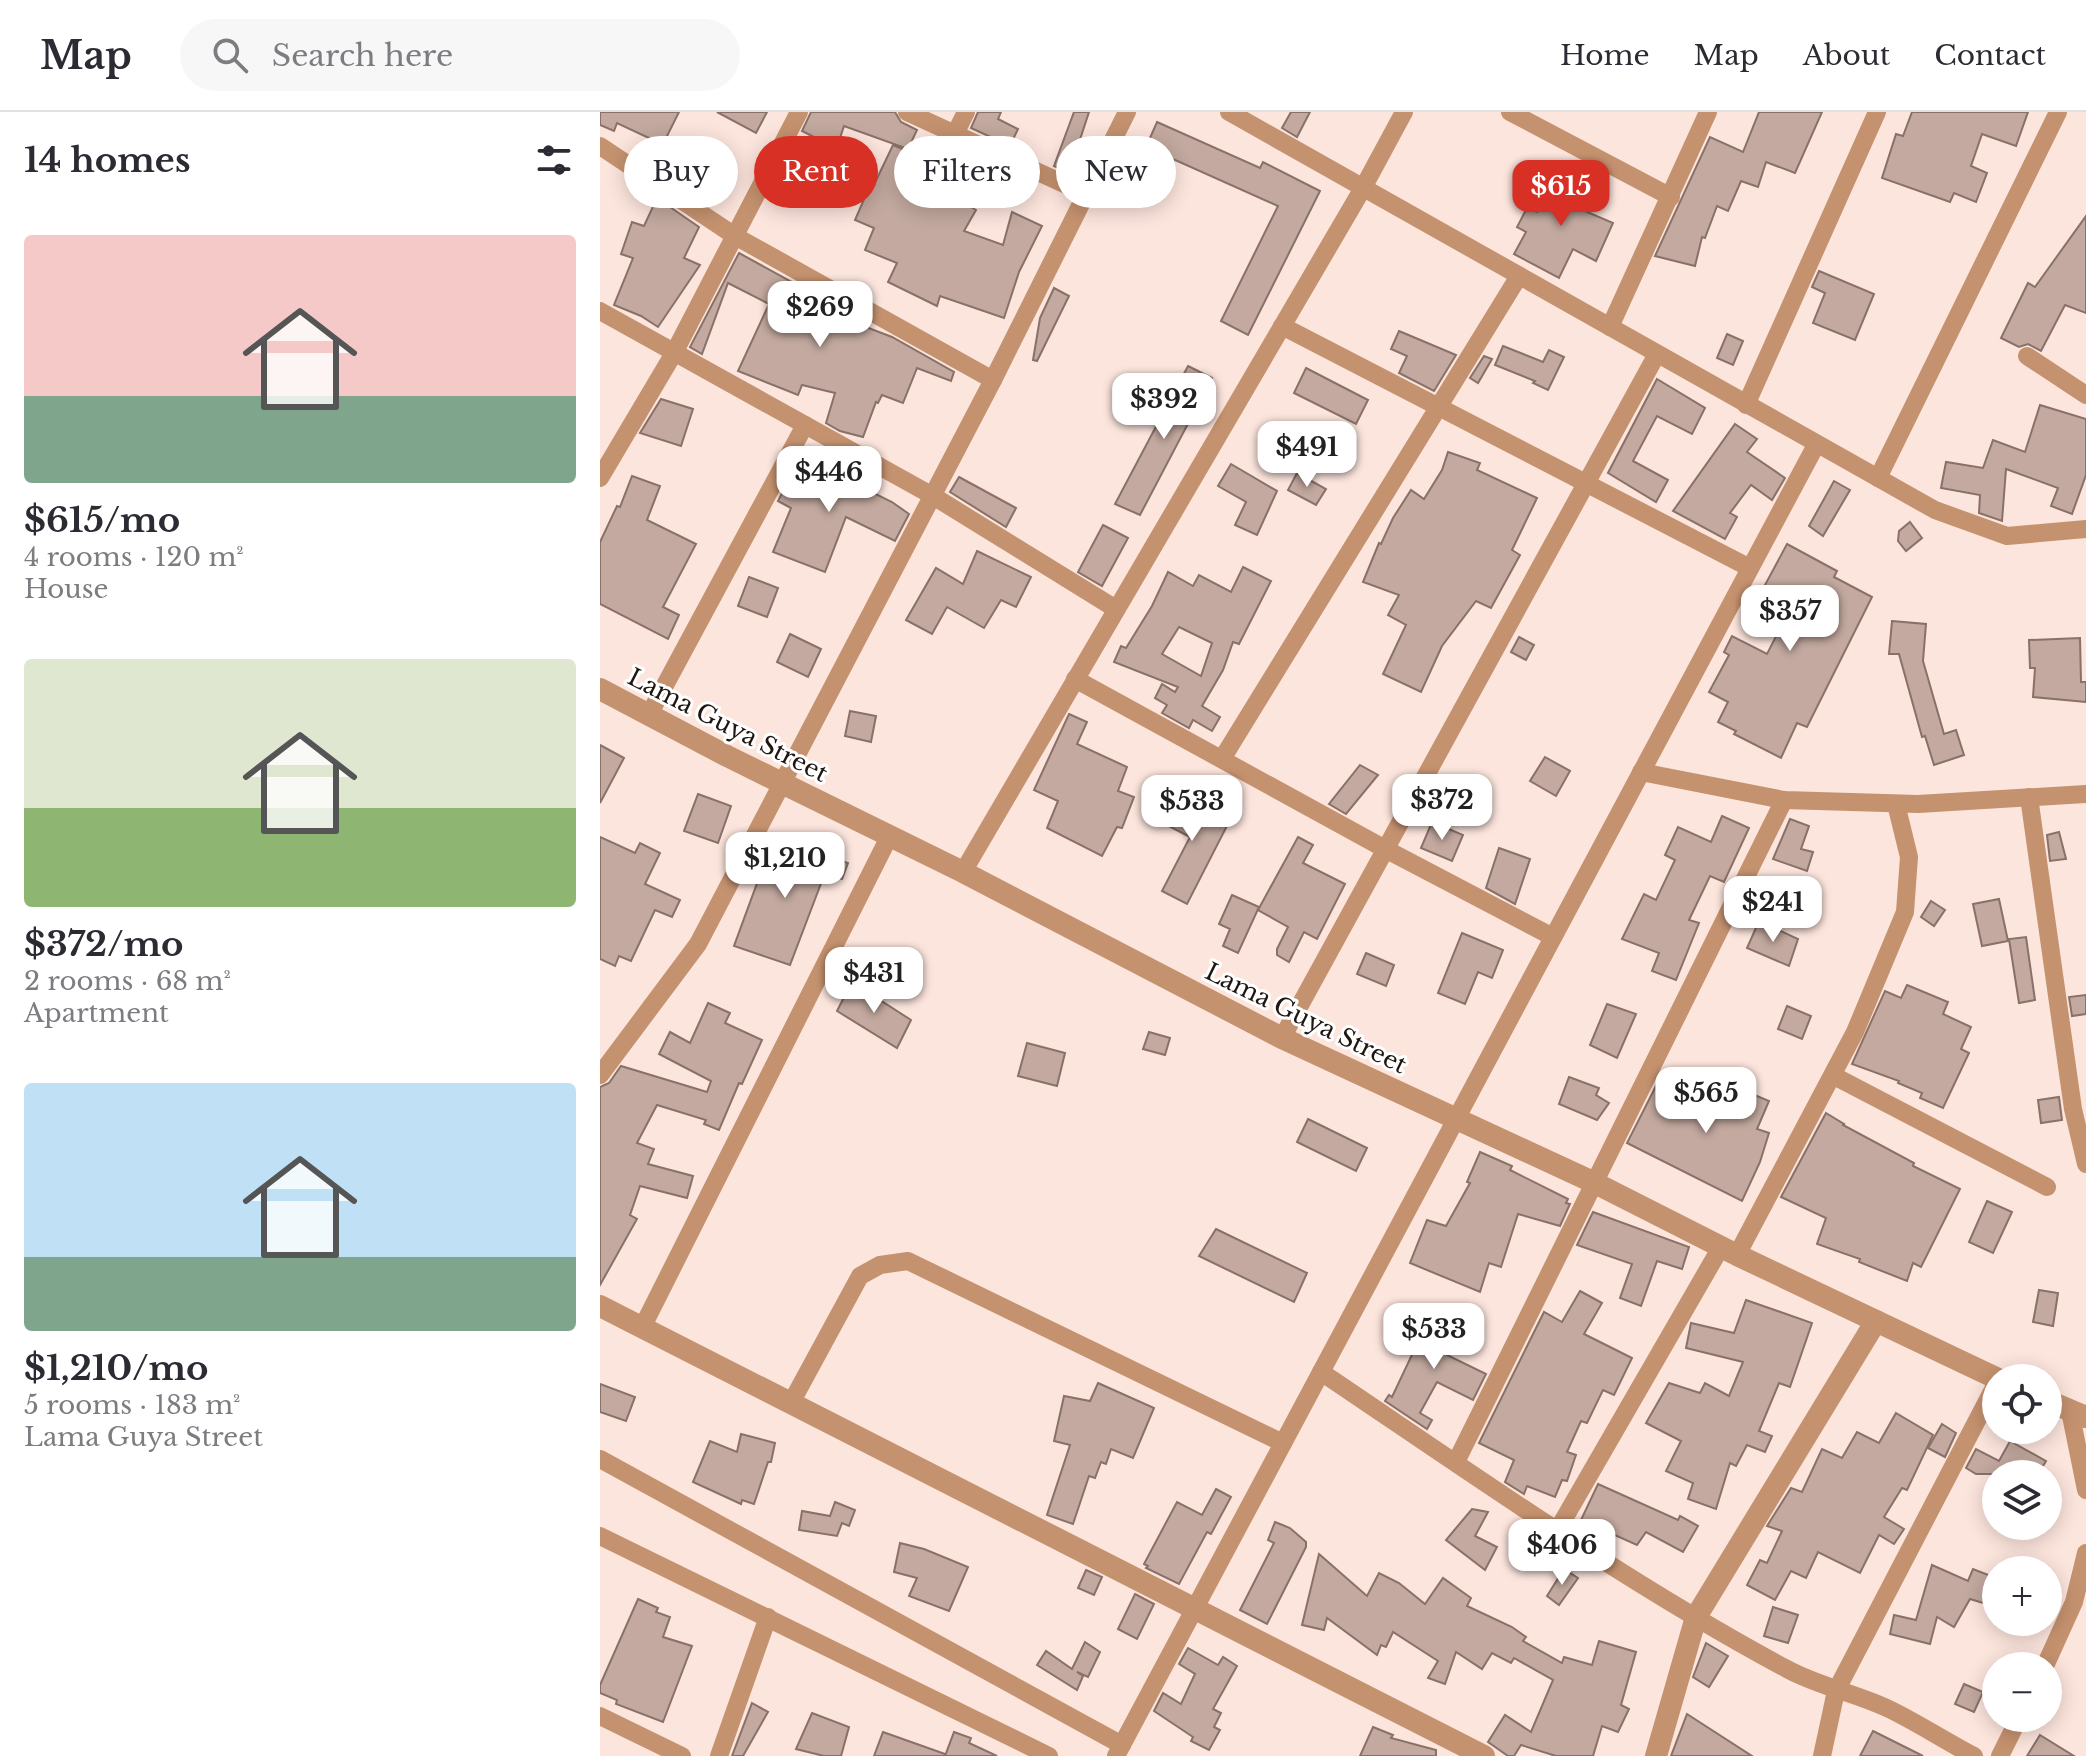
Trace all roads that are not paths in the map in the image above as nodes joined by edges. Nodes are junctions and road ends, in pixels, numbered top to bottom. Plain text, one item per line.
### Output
1 (799, 112) edge
2 (907, 112) edge
3 (966, 112) edge
4 (1127, 112) edge
5 (1229, 112) edge
6 (1404, 112) edge
7 (1510, 112) edge
8 (1708, 112) edge
9 (1877, 112) edge
10 (2058, 112) edge
11 (955, 134) junction
12 (1115, 136) edge
13 (600, 146) edge
14 (1056, 180) edge
15 (1363, 188) junction
16 (1671, 197) junction
17 (1079, 208) edge
18 (735, 236) junction
19 (1519, 276) junction
20 (600, 311) edge
21 (1282, 326) junction
22 (1610, 327) junction
23 (674, 353) junction
24 (1657, 354) junction
25 (2027, 356) dead end
26 (993, 380) junction
27 (2086, 395) edge
28 (1746, 405) junction
29 (1438, 406) junction
30 (805, 425) junction
31 (1816, 445) junction
32 (600, 478) edge
33 (1878, 478) junction
34 (1586, 485) junction
35 (933, 496) junction
36 (2086, 529) edge
37 (1750, 568) junction
38 (1116, 609) junction
39 (1075, 679) junction
40 (600, 689) edge
41 (650, 713) junction
42 (1222, 759) junction
43 (1641, 772) junction
44 (783, 781) junction
45 (2086, 794) edge
46 (2029, 797) junction
47 (1784, 800) junction
48 (1896, 804) junction
49 (890, 835) junction
50 (1387, 850) junction
51 (963, 872) junction
52 (1553, 937) junction
53 (1282, 1038) junction
54 (600, 1075) edge
55 (1834, 1076) junction
56 (2080, 1108) edge
57 (1456, 1119) junction
58 (2086, 1164) edge
59 (1595, 1183) junction
60 (2047, 1187) dead end
61 (1729, 1251) junction
62 (601, 1310) edge
63 (1876, 1321) junction
64 (642, 1328) junction
65 (1321, 1372) junction
66 (1982, 1374) edge
67 (791, 1403) junction
68 (1982, 1408) edge
69 (2078, 1414) edge
70 (1283, 1443) junction
71 (600, 1459) edge
72 (1456, 1462) junction
73 (2086, 1490) edge
74 (1557, 1531) junction
75 (600, 1536) edge
76 (2086, 1553) edge
77 (1195, 1609) junction
78 (768, 1617) junction
79 (1696, 1617) junction
80 (2051, 1652) edge
81 (1836, 1691) junction
82 (600, 1716) edge
83 (2012, 1732) edge
84 (1119, 1751) edge
85 (682, 1756) edge
86 (719, 1756) edge
87 (1049, 1756) edge
88 (1484, 1756) edge
89 (1656, 1756) edge
90 (1822, 1756) edge
91 (1974, 1756) edge
92 (2000, 1756) edge

1 - 18 street
2 - 11 street
3 - 11 street
4 - 12 street
5 - 15 street
6 - 15 street
7 - 16 street
8 - 16 street
9 - 28 street
10 - 33 street
11 - 14 street
13 - 18 street
15 - 19 street
15 - 21 street
16 - 22 street
17 - 26 street
18 - 23 street
18 - 26 street
19 - 22 street
19 - 29 street
20 - 23 street
21 - 29 street
21 - 38 street
22 - 24 street
23 - 30 street
23 - 32 street
24 - 28 street
24 - 34 street
25 - 27 street
26 - 35 street
28 - 31 street
29 - 34 street
29 - 42 street
30 - 35 street
30 - 41 street
31 - 33 street
31 - 37 street
33 - 36 street
34 - 37 street
34 - 50 street
35 - 38 street
35 - 44 street
37 - 43 street
38 - 39 street
39 - 42 street
39 - 51 street
40 - 41 street, Lama Guya Street
41 - 44 street, Lama Guya Street
42 - 50 street
43 - 47 street
43 - 52 street
44 - 49 street, Lama Guya Street
44 - 54 street
45 - 46 street
46 - 48 street
46 - 56 street
47 - 48 street
47 - 59 street
48 - 55 street
49 - 51 street, Lama Guya Street
49 - 64 street
50 - 52 street
50 - 53 street
51 - 53 street, Lama Guya Street
52 - 57 street
53 - 57 street, Lama Guya Street
55 - 60 street
55 - 61 street
56 - 58 street
57 - 59 street, Lama Guya Street
57 - 65 street
59 - 61 street, Lama Guya Street
59 - 72 street
61 - 63 street, Lama Guya Street
61 - 74 street
62 - 64 street
63 - 66 street, Lama Guya Street
63 - 79 street
64 - 67 street
65 - 70 street
65 - 72 street
67 - 70 street
67 - 77 street
68 - 81 street
69 - 73 street
70 - 77 street
71 - 84 street
72 - 74 street
74 - 79 street
75 - 78 street
76 - 80 street
77 - 84 street
77 - 88 street
78 - 86 street
78 - 87 street
79 - 81 street
79 - 89 street
81 - 90 street
81 - 91 street
82 - 85 street
83 - 92 street

